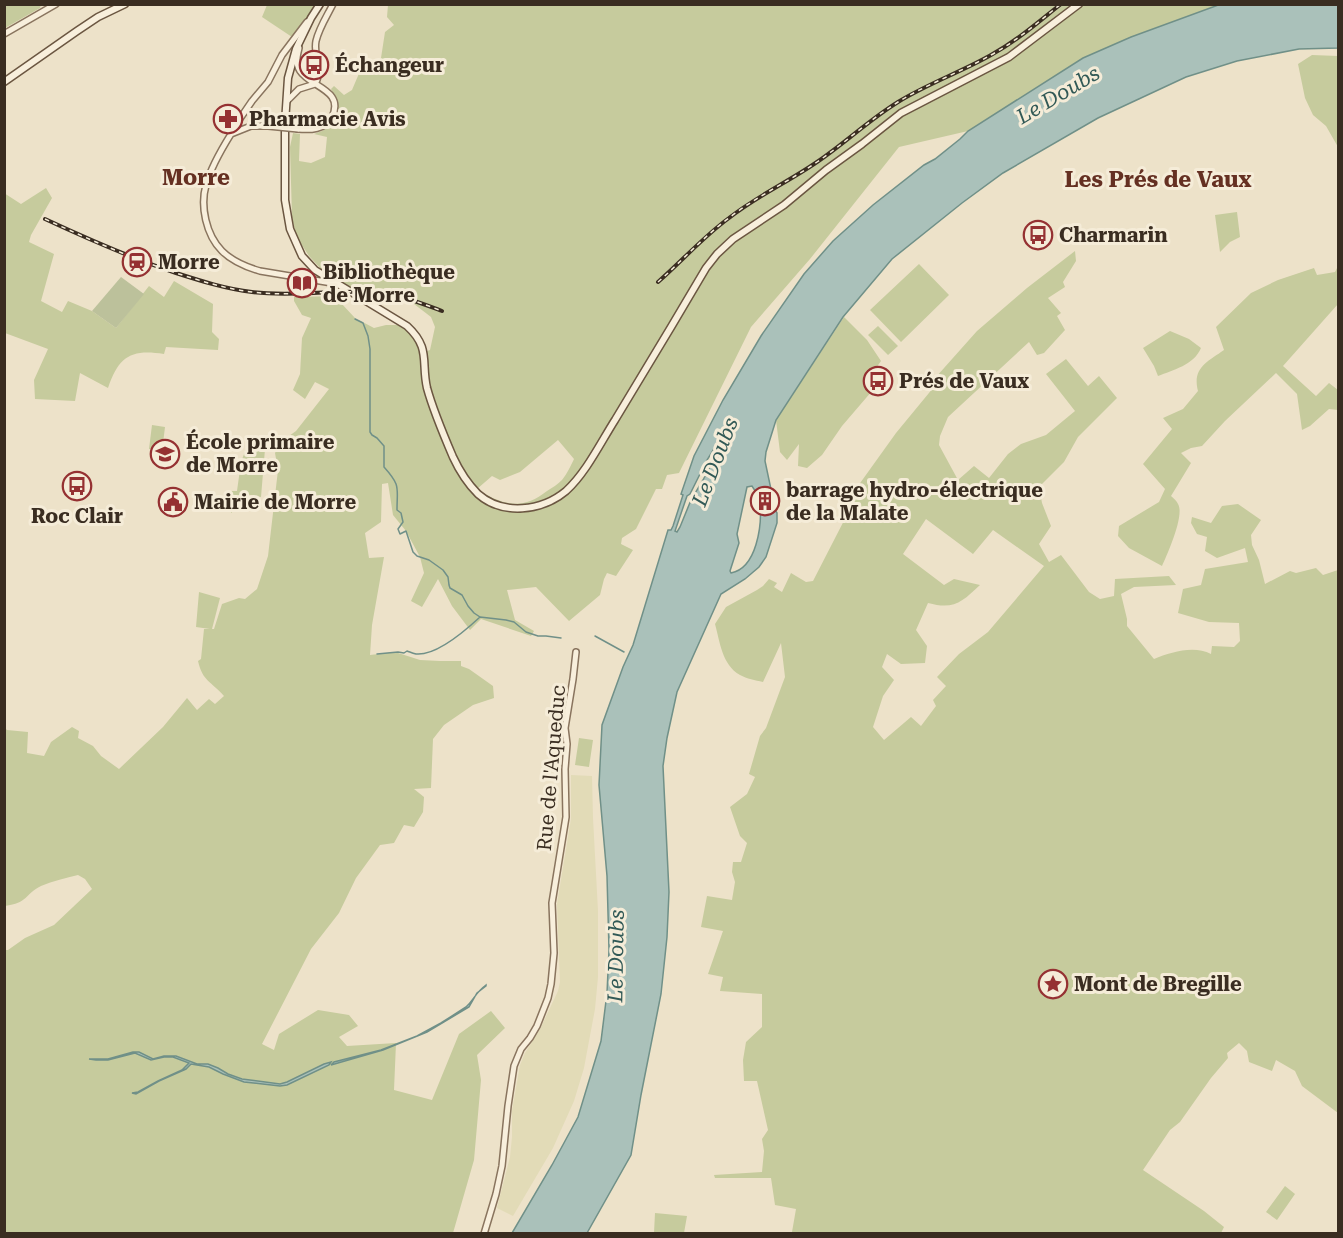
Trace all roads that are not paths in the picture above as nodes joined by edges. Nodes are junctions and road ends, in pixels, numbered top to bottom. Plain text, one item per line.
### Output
1 (57, 4) edge
2 (125, 4) edge
3 (320, 4) edge
4 (333, 4) edge
5 (1079, 4) edge
6 (313, 15) junction
7 (4, 34) edge
8 (303, 34) junction
9 (4, 82) edge
10 (315, 84) junction
11 (285, 102) junction
12 (237, 130) junction
13 (338, 284) junction
14 (576, 652) dead end
15 (484, 1233) edge

1 - 7 street
2 - 9 main road
3 - 6 main road
4 - 10 street
5 - 13 main road
6 - 8 main road
6 - 12 street
8 - 10 street
8 - 11 main road
10 - 11 street
10 - 12 street, bridge
11 - 13 main road
12 - 13 street
14 - 15 street, Rue de l'Aqueduc

